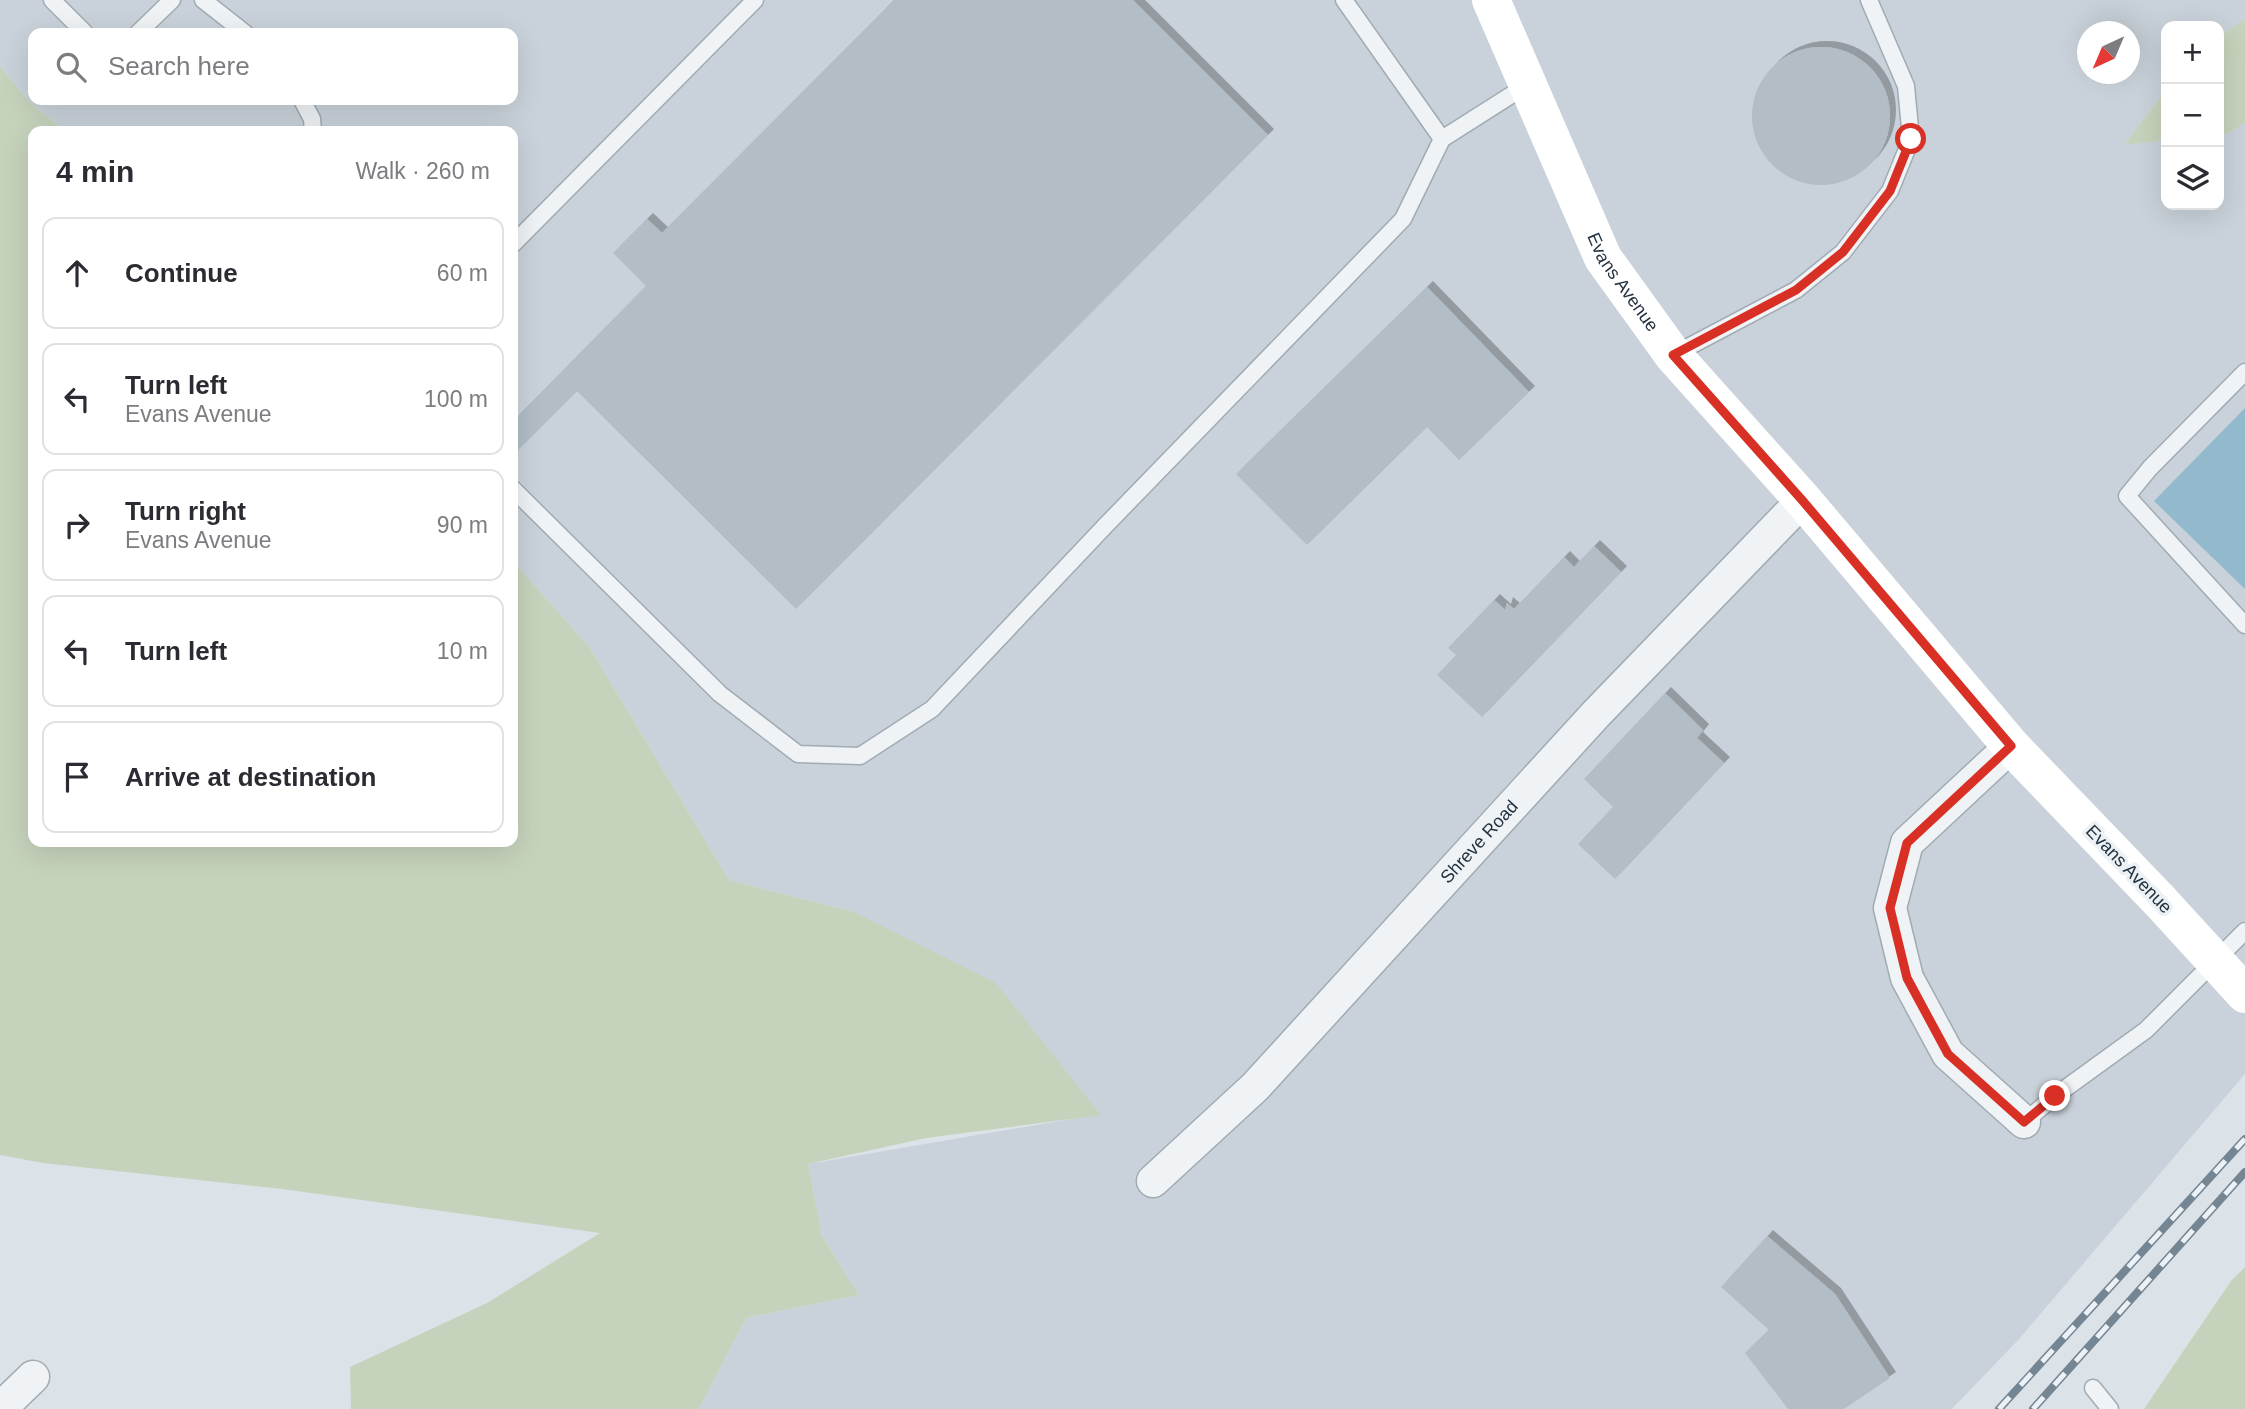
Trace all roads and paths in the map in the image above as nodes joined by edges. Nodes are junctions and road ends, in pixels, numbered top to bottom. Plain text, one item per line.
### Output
1 (52, 0) edge
2 (172, 0) edge
3 (203, 0) edge
4 (755, 0) edge
5 (1343, 0) edge
6 (1491, 0) edge
7 (1869, 0) edge
8 (80, 28) edge
9 (143, 28) edge
10 (239, 28) edge
11 (1527, 85) junction
12 (305, 105) edge
13 (313, 126) edge
14 (1442, 139) junction
15 (518, 239) edge
16 (1673, 355) junction
17 (2245, 372) edge
18 (518, 494) edge
19 (1802, 500) junction
20 (2245, 625) edge
21 (2011, 746) junction
22 (2245, 931) edge
23 (2245, 994) edge
24 (2024, 1122) joint
25 (1153, 1181) dead end
26 (33, 1377) dead end
27 (2093, 1388) dead end
28 (0, 1409) edge
29 (2110, 1409) edge

1 - 8 lane
2 - 9 lane
3 - 10 lane
4 - 15 lane
5 - 14 lane
6 - 11 street, Evans Avenue
7 - 16 lane
11 - 14 lane
11 - 16 street, Evans Avenue
12 - 13 lane
14 - 18 lane
16 - 19 street, Evans Avenue
17 - 20 lane
19 - 21 street, Evans Avenue
19 - 25 street, Shreve Road
21 - 23 street, Evans Avenue, bridge
21 - 24 street
22 - 24 lane
26 - 28 street
27 - 29 lane

